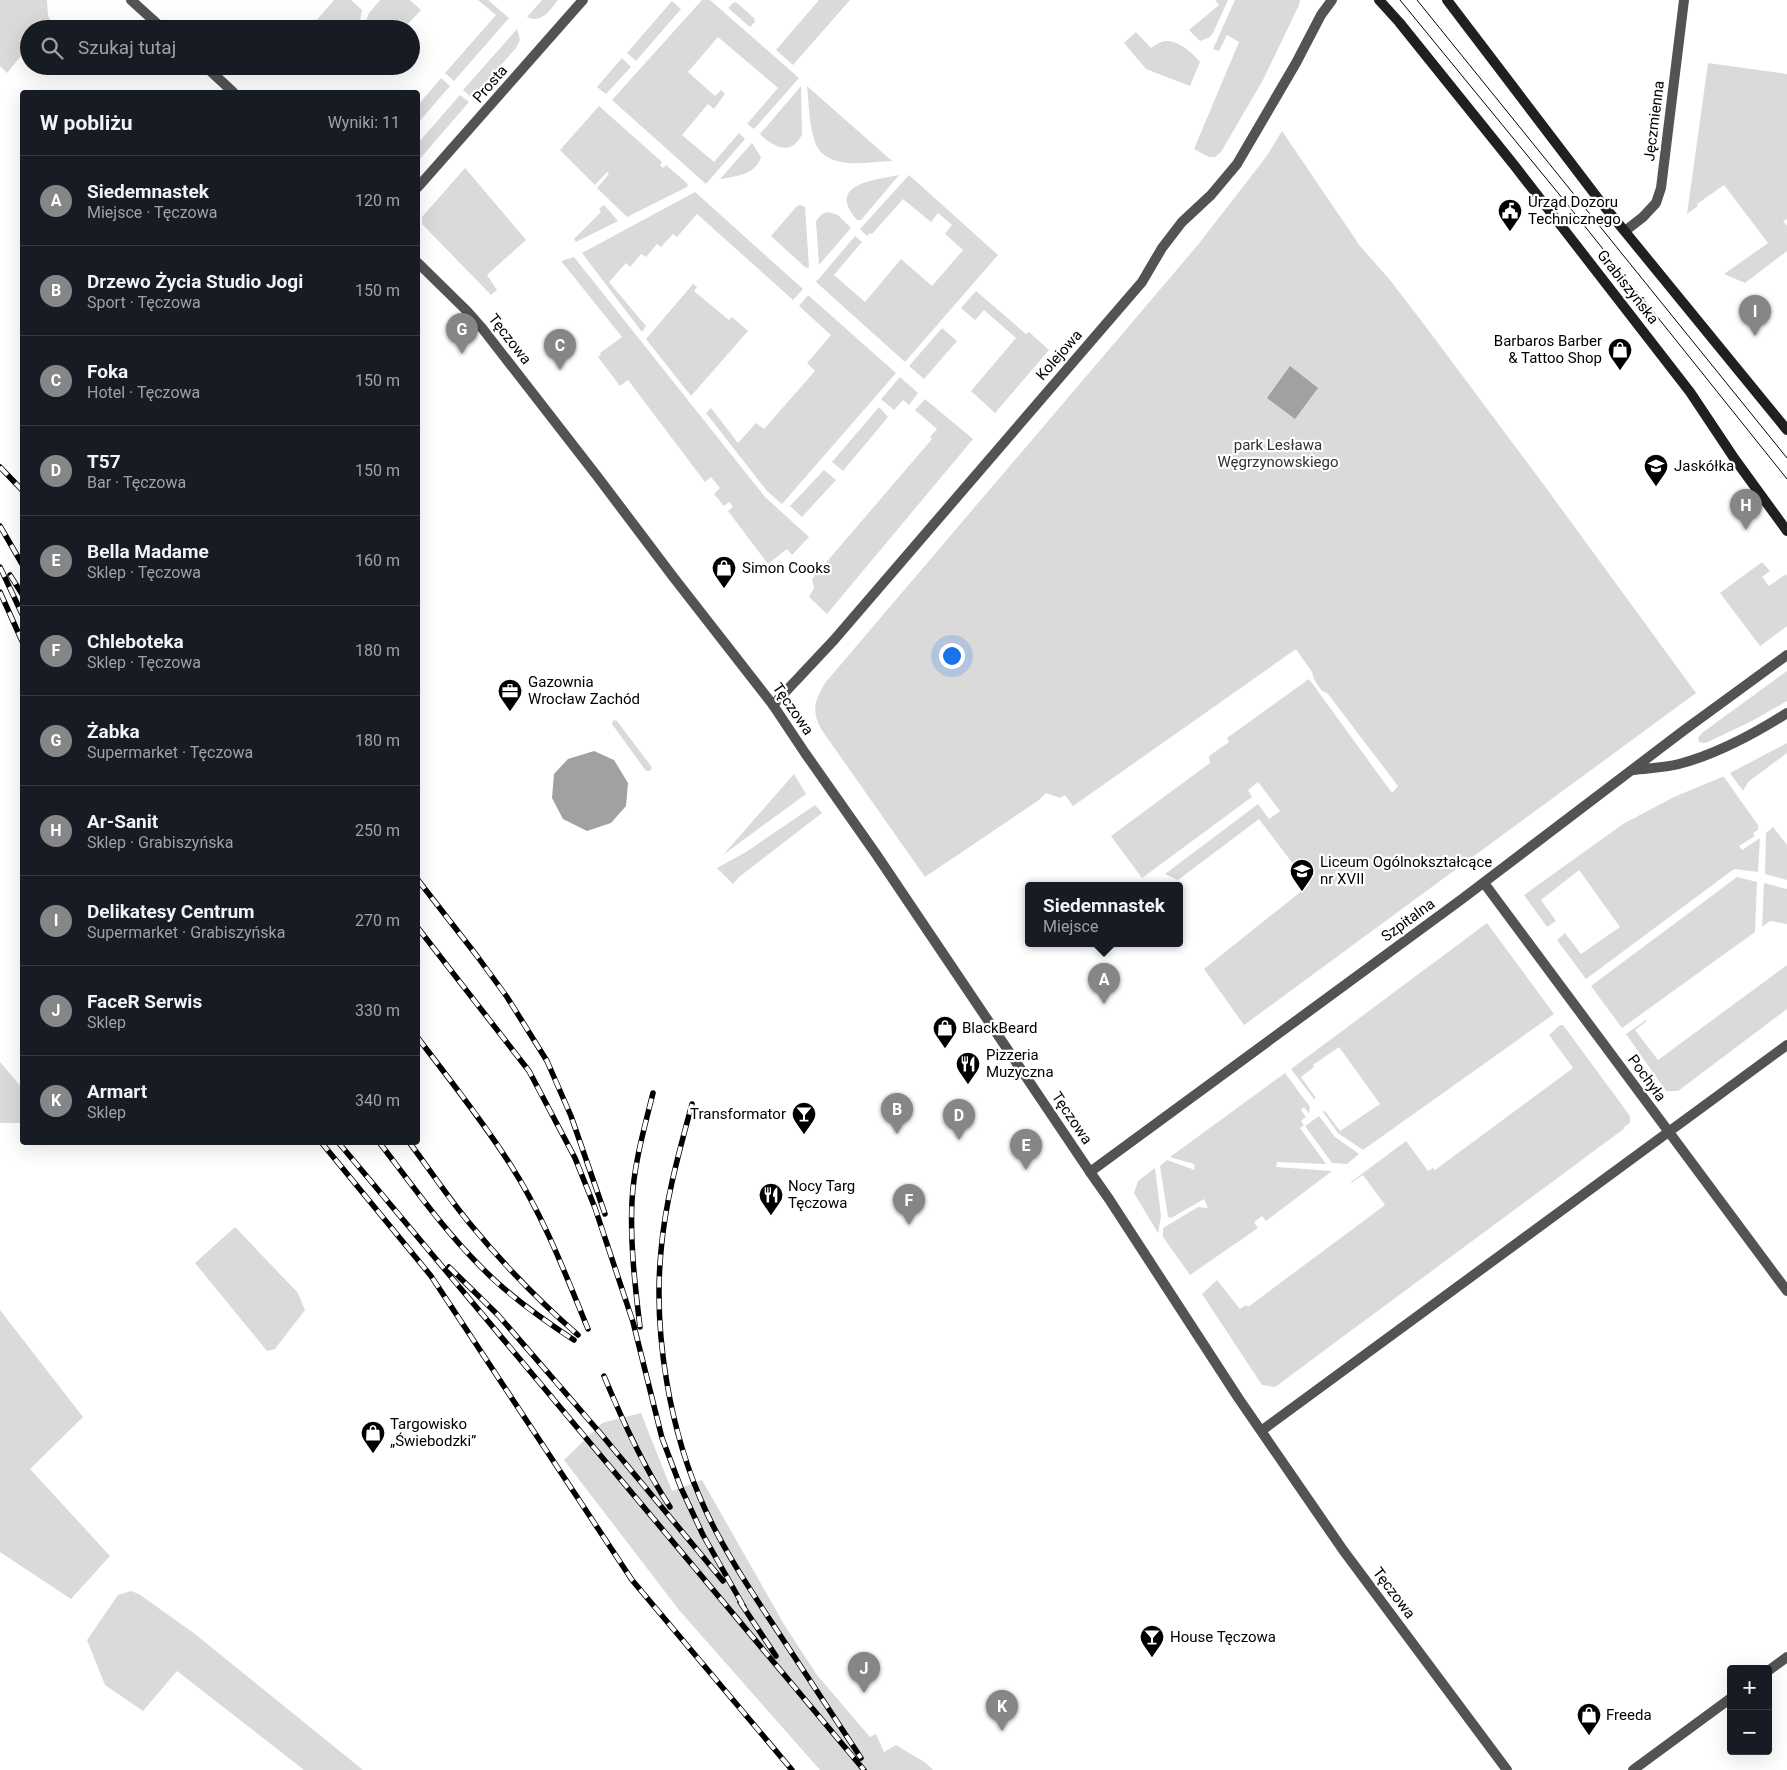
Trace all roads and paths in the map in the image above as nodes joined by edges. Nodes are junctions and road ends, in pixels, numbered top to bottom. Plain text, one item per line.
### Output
1 (131, 0) edge
2 (583, 0) edge
3 (1332, 0) edge
4 (1379, 0) edge
5 (1447, 0) edge
6 (1684, 0) edge
7 (153, 20) edge
8 (215, 75) edge
9 (231, 90) edge
10 (420, 185) edge
11 (1625, 231) junction
12 (420, 265) edge
13 (1787, 430) edge
14 (1787, 531) edge
15 (1787, 656) edge
16 (773, 705) junction
17 (1787, 713) edge
18 (1632, 770) junction
19 (1484, 883) junction
20 (1787, 1046) edge
21 (1669, 1133) junction
22 (1090, 1172) junction
23 (1787, 1291) edge
24 (1261, 1431) junction
25 (1787, 1657) edge
26 (1772, 1668) edge
27 (1727, 1701) edge
28 (1507, 1770) edge
29 (1632, 1770) edge

1 - 7 street
2 - 10 street, Prosta
3 - 16 street, Kolejowa
4 - 14 main road, Grabiszyńska
5 - 11 main road
6 - 11 street, Jęczmienna
8 - 9 street
11 - 13 main road
12 - 16 street, Tęczowa
15 - 18 street
16 - 22 street, Tęczowa
17 - 18 street, Szpitalna
18 - 19 street, Szpitalna
19 - 21 street, Pochyła
19 - 22 street, Szpitalna
20 - 21 street
21 - 23 street, Pochyła
21 - 24 street
22 - 24 street, Tęczowa
24 - 28 street, Tęczowa
25 - 26 street
27 - 29 street

